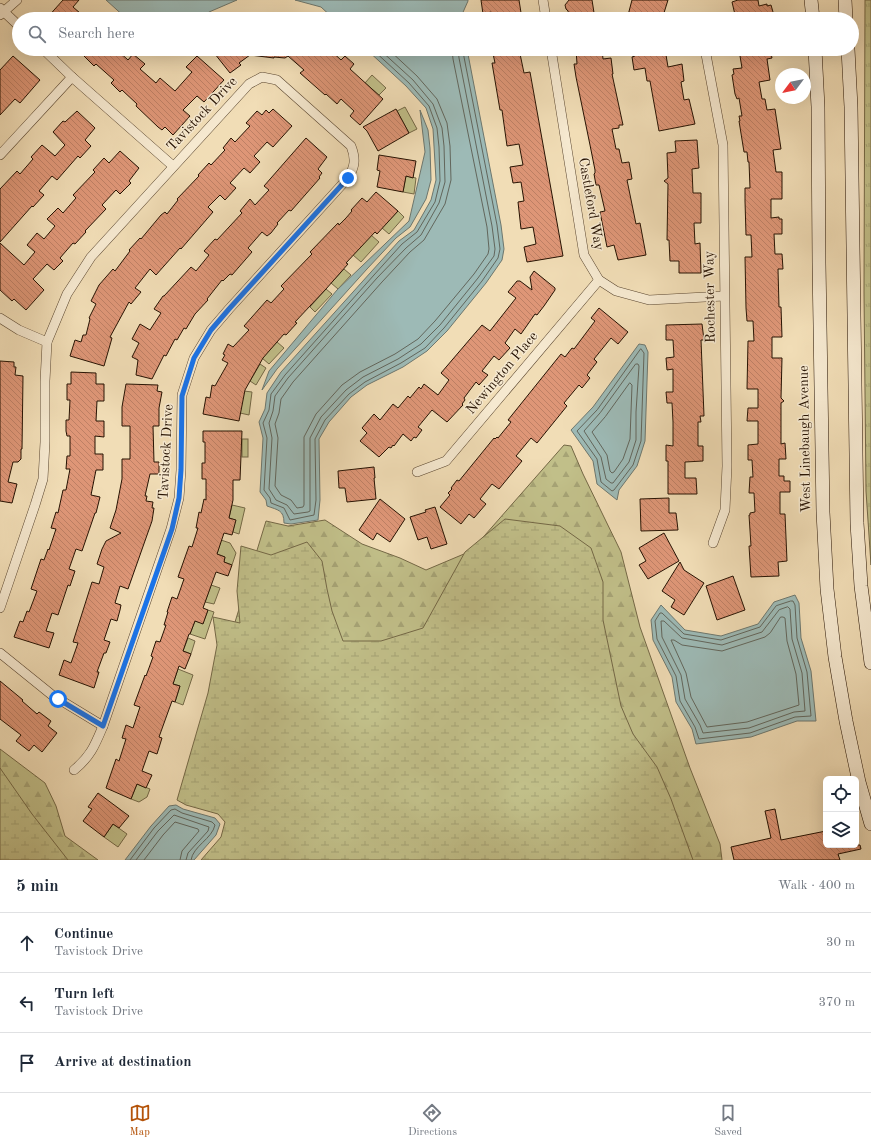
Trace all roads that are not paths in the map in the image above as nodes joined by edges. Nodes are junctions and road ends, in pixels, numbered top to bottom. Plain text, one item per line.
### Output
1 (17, 0) edge
2 (543, 0) edge
3 (812, 0) edge
4 (845, 0) edge
5 (1, 11) edge
6 (545, 12) edge
7 (813, 12) edge
8 (846, 12) edge
9 (12, 20) edge
10 (50, 56) edge
11 (552, 56) edge
12 (706, 56) edge
13 (815, 56) edge
14 (848, 56) edge
15 (72, 77) junction
16 (0, 155) edge
17 (173, 166) junction
18 (599, 280) junction
19 (724, 296) junction
20 (0, 318) edge
21 (47, 342) junction
22 (418, 472) dead end
23 (713, 544) dead end
24 (0, 608) edge
25 (0, 653) edge
26 (871, 663) edge
27 (103, 726) junction
28 (74, 770) dead end
29 (867, 797) edge
30 (871, 824) edge

1 - 5 street
2 - 6 street
3 - 7 main road
4 - 8 main road
5 - 9 street
10 - 15 street
11 - 18 street, Castleford Way
12 - 19 street, Rochester Way
13 - 29 main road, West Linebaugh Avenue
14 - 26 main road
15 - 16 street
15 - 17 street
17 - 21 street, Tavistock Drive
17 - 27 street, Tavistock Drive
18 - 19 street, Castleford Way
18 - 22 street, Newington Place
19 - 23 street, Rochester Way
20 - 21 street
21 - 24 street, Tavistock Drive
25 - 27 street
27 - 28 street, Tavistock Drive
29 - 30 main road, West Linebaugh Avenue

